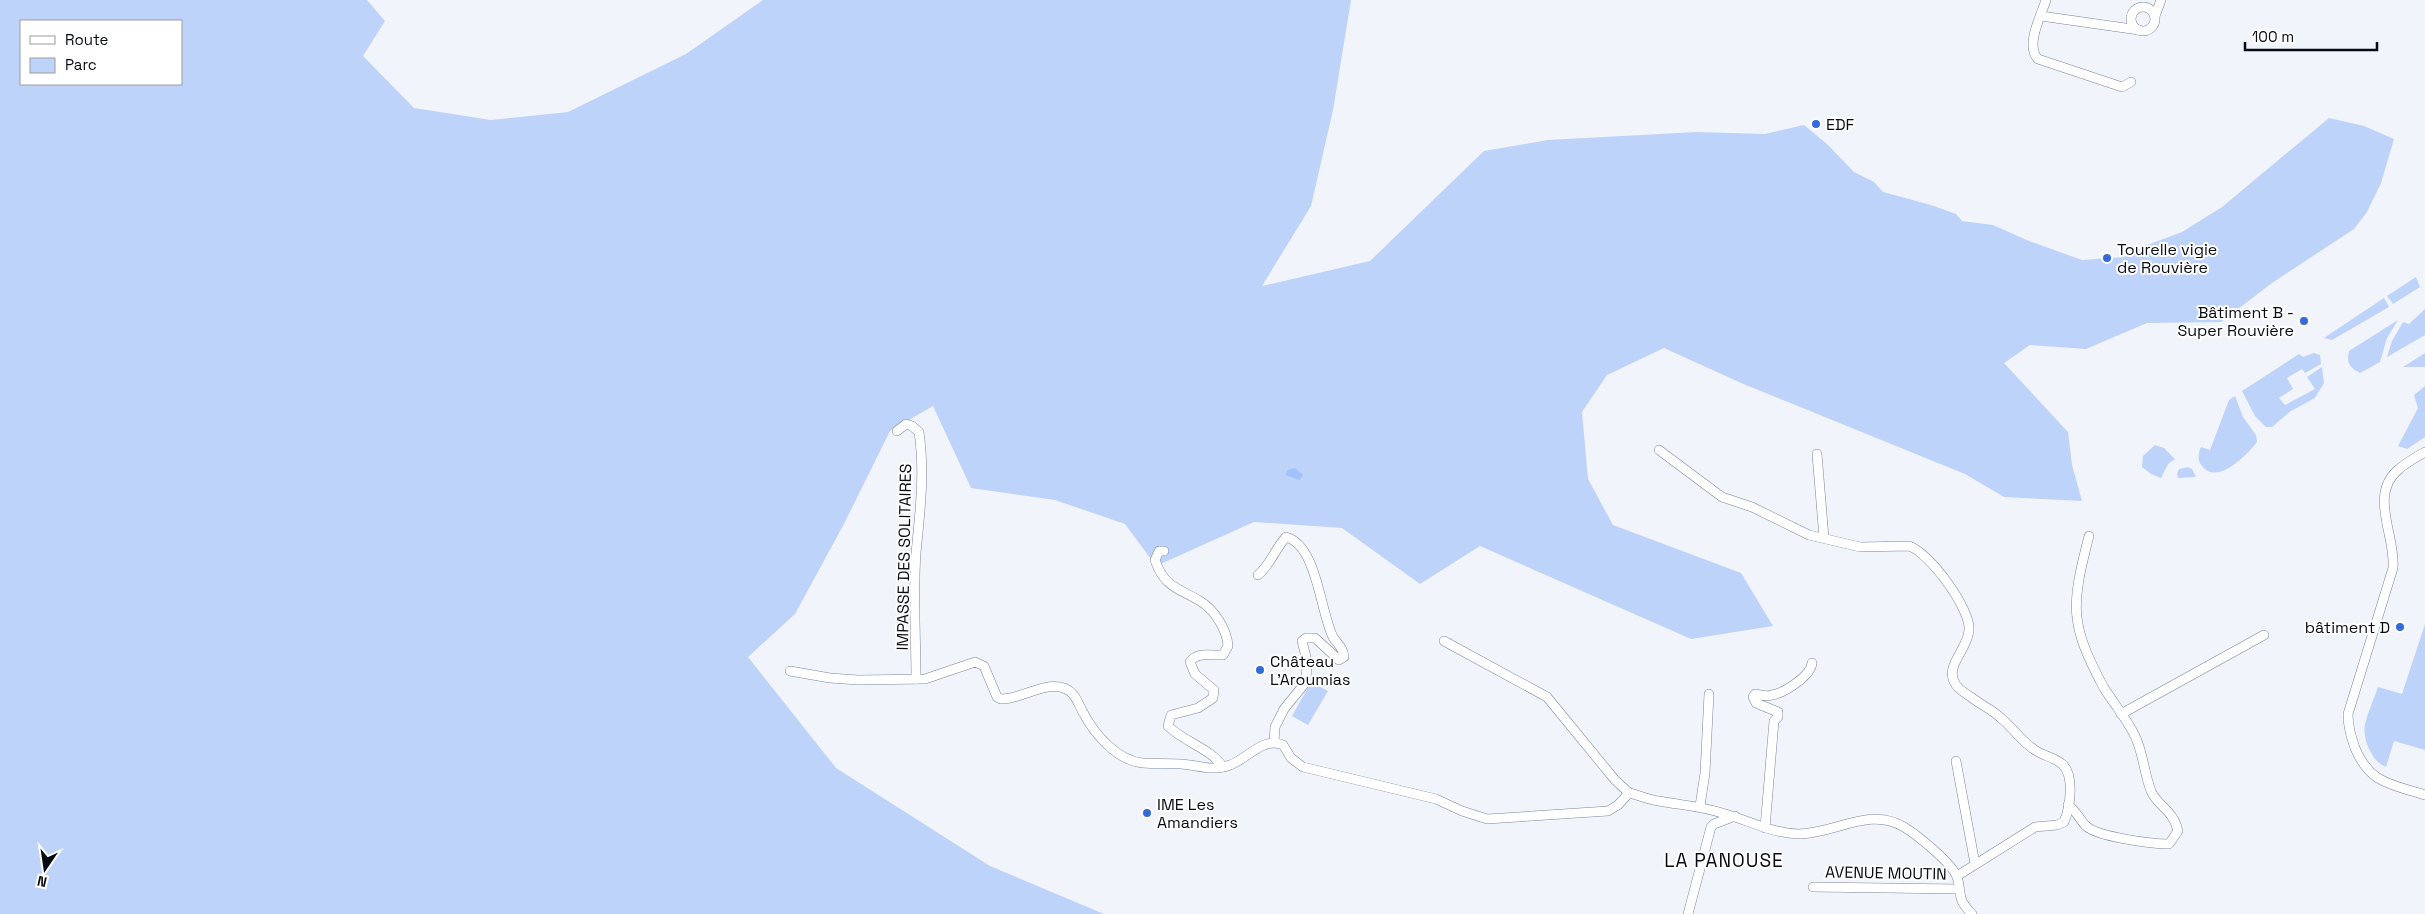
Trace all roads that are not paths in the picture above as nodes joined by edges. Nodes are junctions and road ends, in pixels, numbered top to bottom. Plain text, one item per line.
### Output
1 (2046, 0) edge
2 (2161, 0) edge
3 (2041, 16) junction
4 (2155, 16) junction
5 (2139, 30) junction
6 (2131, 82) dead end
7 (897, 431) dead end
8 (1660, 450) dead end
9 (2425, 452) edge
10 (1817, 454) dead end
11 (2089, 536) dead end
12 (1824, 538) junction
13 (1164, 551) dead end
14 (1258, 575) dead end
15 (2264, 635) dead end
16 (1444, 642) dead end
17 (1812, 663) dead end
18 (790, 671) dead end
19 (916, 679) junction
20 (1709, 694) dead end
21 (2121, 714) junction
22 (1274, 742) junction
23 (1956, 760) dead end
24 (1223, 767) junction
25 (1630, 793) junction
26 (2425, 795) edge
27 (2068, 805) junction
28 (1700, 806) junction
29 (1735, 816) junction
30 (1766, 828) junction
31 (1974, 864) junction
32 (1956, 876) junction
33 (1813, 887) dead end
34 (1958, 888) junction
35 (1688, 914) edge
36 (1972, 914) edge

1 - 3 street
2 - 4 street
3 - 5 street
3 - 6 street
4 - 5 street
4 - 5 street
7 - 19 street, IMPASSE DES SOLITAIRES
8 - 12 street
9 - 26 street
10 - 12 street
11 - 21 street
12 - 27 street
13 - 24 street
14 - 22 street
15 - 21 street
16 - 25 street
17 - 30 street
18 - 19 street
19 - 24 street
20 - 28 street
21 - 27 street
22 - 24 street
22 - 25 street
23 - 31 street
25 - 28 street
27 - 31 street
28 - 29 street
29 - 30 street
29 - 35 street
30 - 32 street
31 - 32 street
32 - 34 street
33 - 34 street, AVENUE MOUTIN
34 - 36 street

